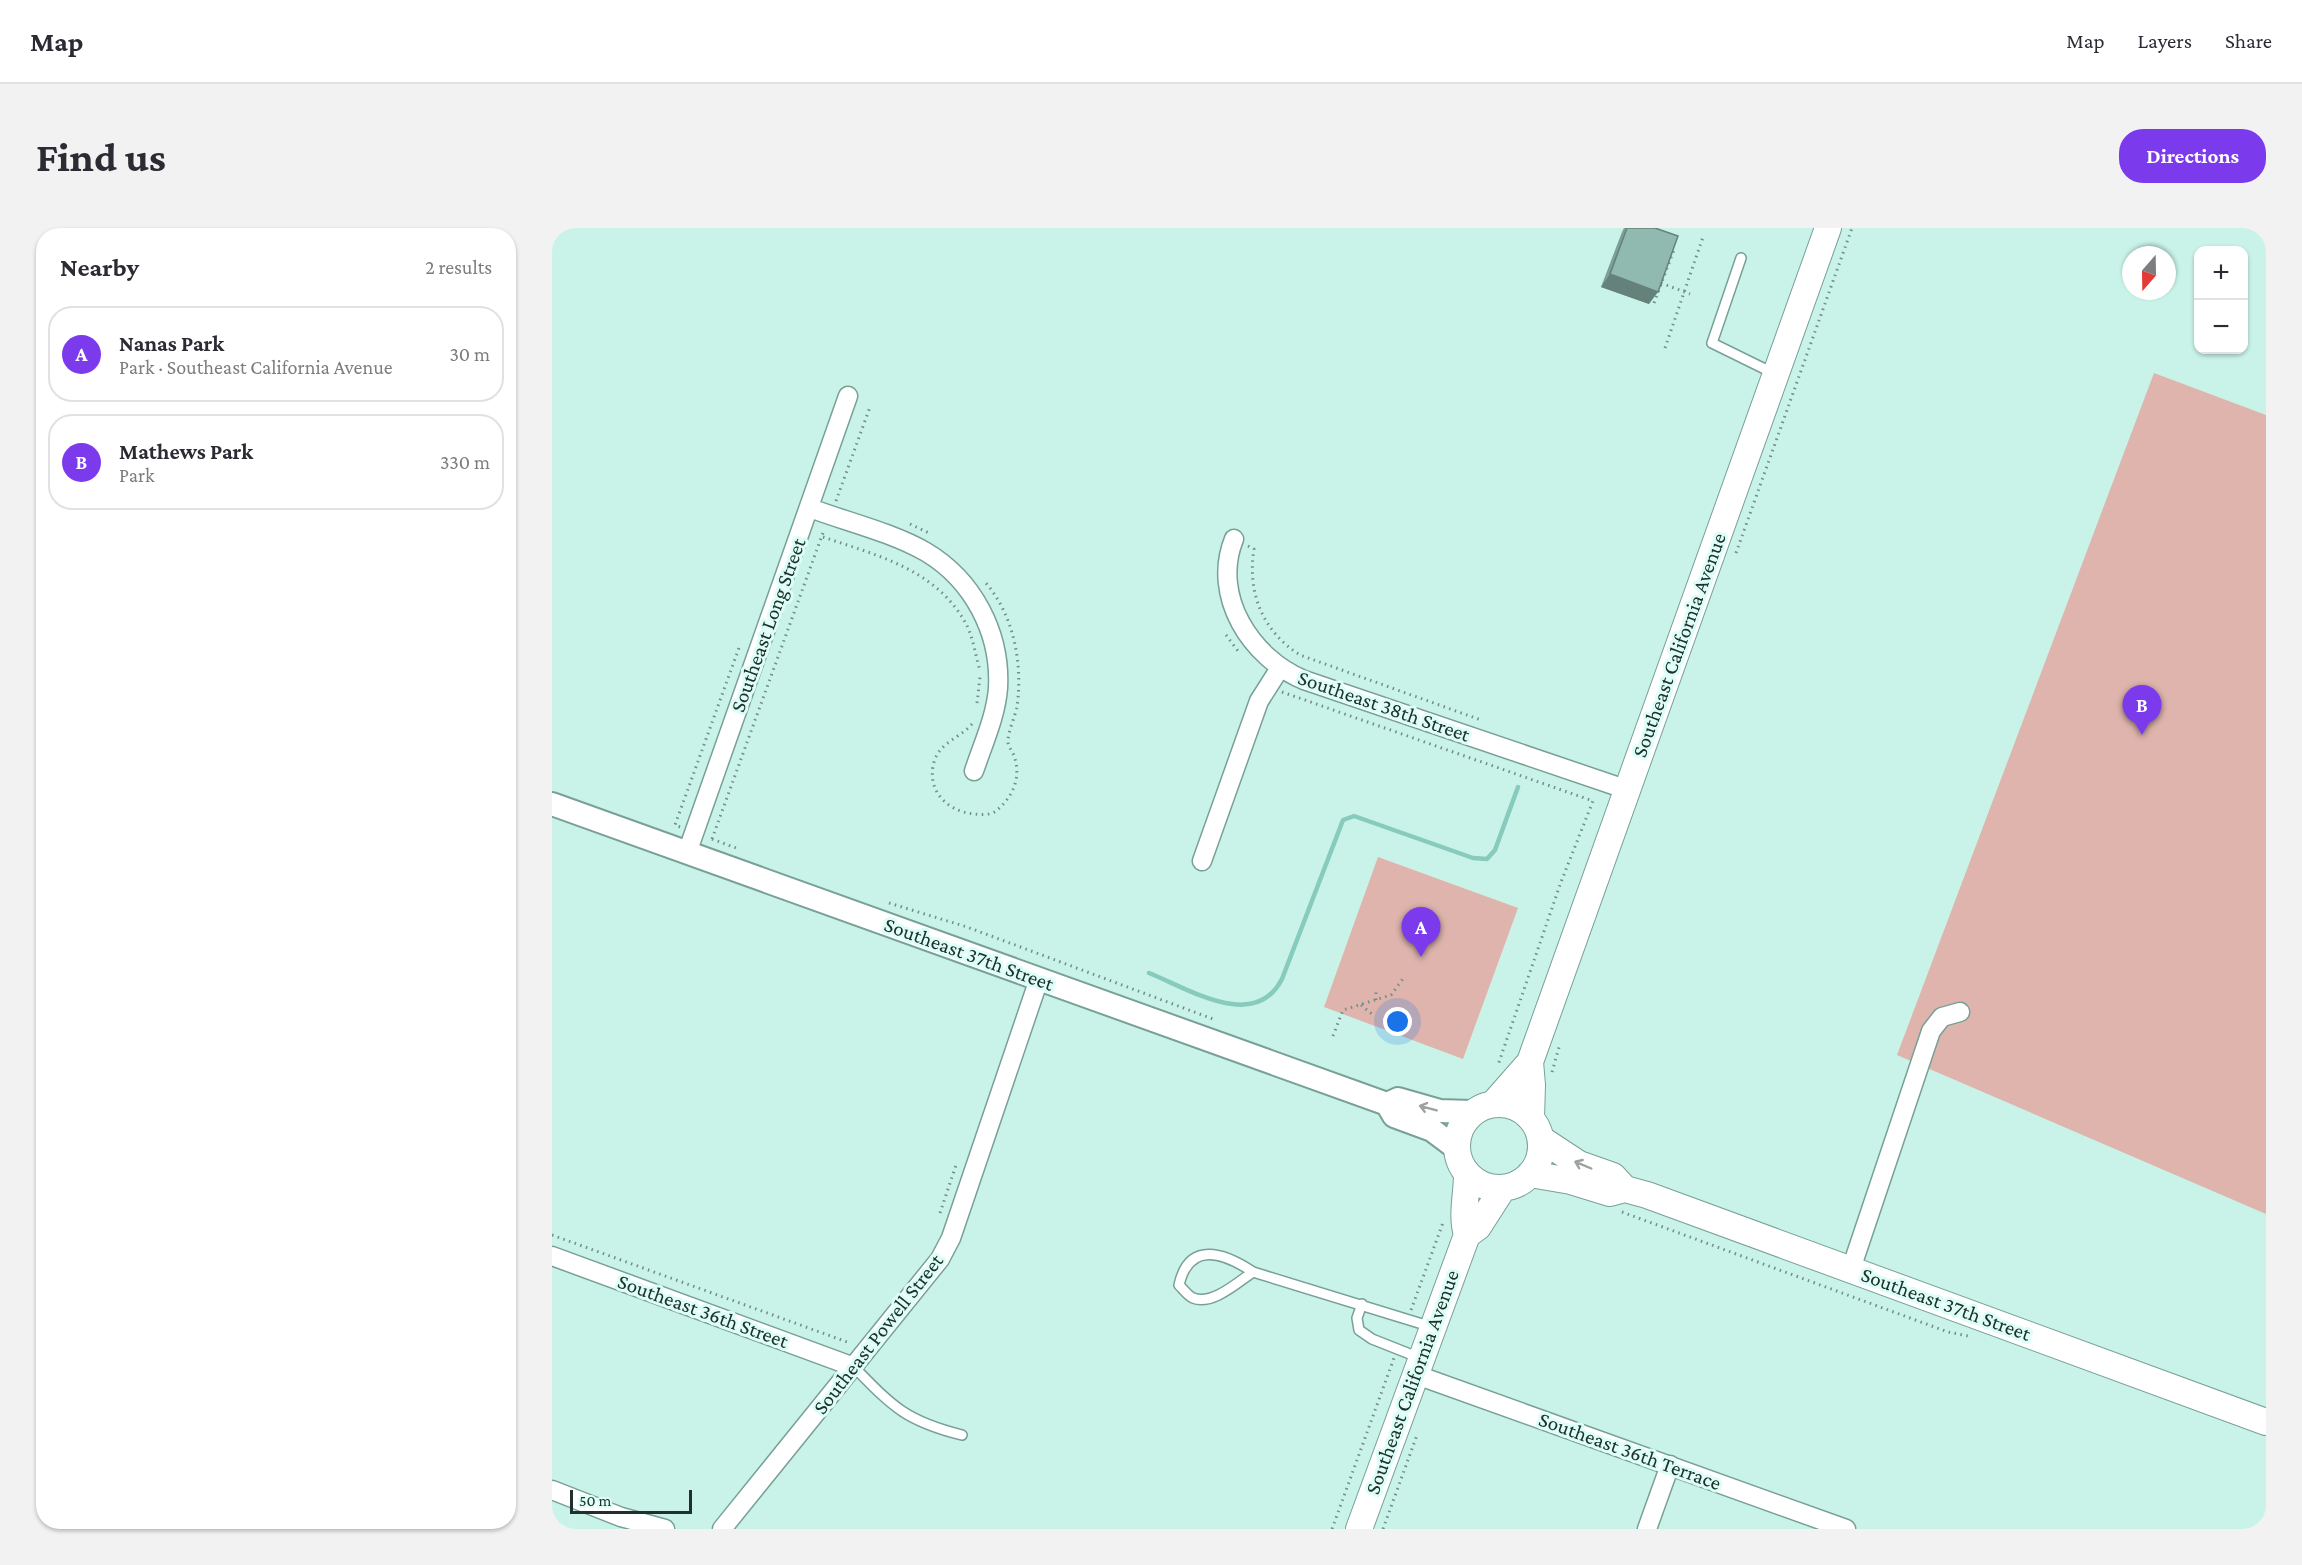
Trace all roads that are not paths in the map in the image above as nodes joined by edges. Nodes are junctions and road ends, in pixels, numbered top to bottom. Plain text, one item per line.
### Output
1 (1828, 228) edge
2 (1741, 258) dead end
3 (1775, 374) junction
4 (848, 396) dead end
5 (812, 500) junction
6 (1234, 539) road end
7 (1280, 668) junction
8 (974, 771) dead end
9 (1628, 790) junction
10 (552, 804) edge
11 (690, 843) junction
12 (1202, 861) dead end
13 (1032, 977) junction
14 (1960, 1012) dead end
15 (1530, 1062) junction
16 (1387, 1104) junction
17 (1483, 1108) junction
18 (1536, 1129) junction
19 (1456, 1148) junction
20 (1467, 1174) junction
21 (1530, 1174) junction
22 (1503, 1188) junction
23 (1619, 1199) junction
24 (1467, 1235) junction
25 (552, 1256) edge
26 (1851, 1269) junction
27 (1253, 1272) junction
28 (1362, 1304) junction
29 (1432, 1327) junction
30 (1417, 1366) junction
31 (854, 1367) junction
32 (2266, 1422) edge
33 (962, 1435) dead end
34 (1670, 1465) junction
35 (552, 1490) edge
36 (665, 1529) edge
37 (722, 1529) edge
38 (1359, 1529) edge
39 (1647, 1529) edge
40 (1846, 1529) edge

1 - 3 main road, Southeast California Avenue
2 - 3 lane
3 - 9 main road, Southeast California Avenue
4 - 5 street, Southeast Long Street
5 - 8 street
5 - 11 street, Southeast Long Street
6 - 7 street, Southeast 38th Street
7 - 9 street, Southeast 38th Street
7 - 12 street
9 - 15 main road, Southeast California Avenue
10 - 11 street, Southeast 37th Street
11 - 13 street, Southeast 37th Street
13 - 16 street, Southeast 37th Street
13 - 31 street, Southeast Powell Street
14 - 26 street
15 - 17 main road, Southeast California Avenue
15 - 18 main road, Southeast California Avenue
17 -> 16 street, Southeast 37th Street
16 - 19 street, Southeast 37th Street
17 - 18 main road
17 - 19 main road
18 - 21 main road
23 -> 18 main road, Southeast 37th Street
19 - 20 main road
20 - 22 main road
20 - 24 main road, Southeast California Avenue
21 - 22 main road
21 - 23 main road, Southeast 37th Street
22 - 24 main road, Southeast California Avenue
23 - 26 main road, Southeast 37th Street
24 - 29 main road, Southeast California Avenue
25 - 31 street, Southeast 36th Street
26 - 32 main road, Southeast 37th Street
27 - 27 lane
27 - 28 lane
28 - 29 lane
28 - 30 lane
29 - 30 main road, Southeast California Avenue
30 - 34 street, Southeast 36th Terrace
30 - 38 main road, Southeast California Avenue
31 - 33 lane
31 - 37 street, Southeast Powell Street
34 - 39 street
34 - 40 street, Southeast 36th Terrace
35 - 36 street

